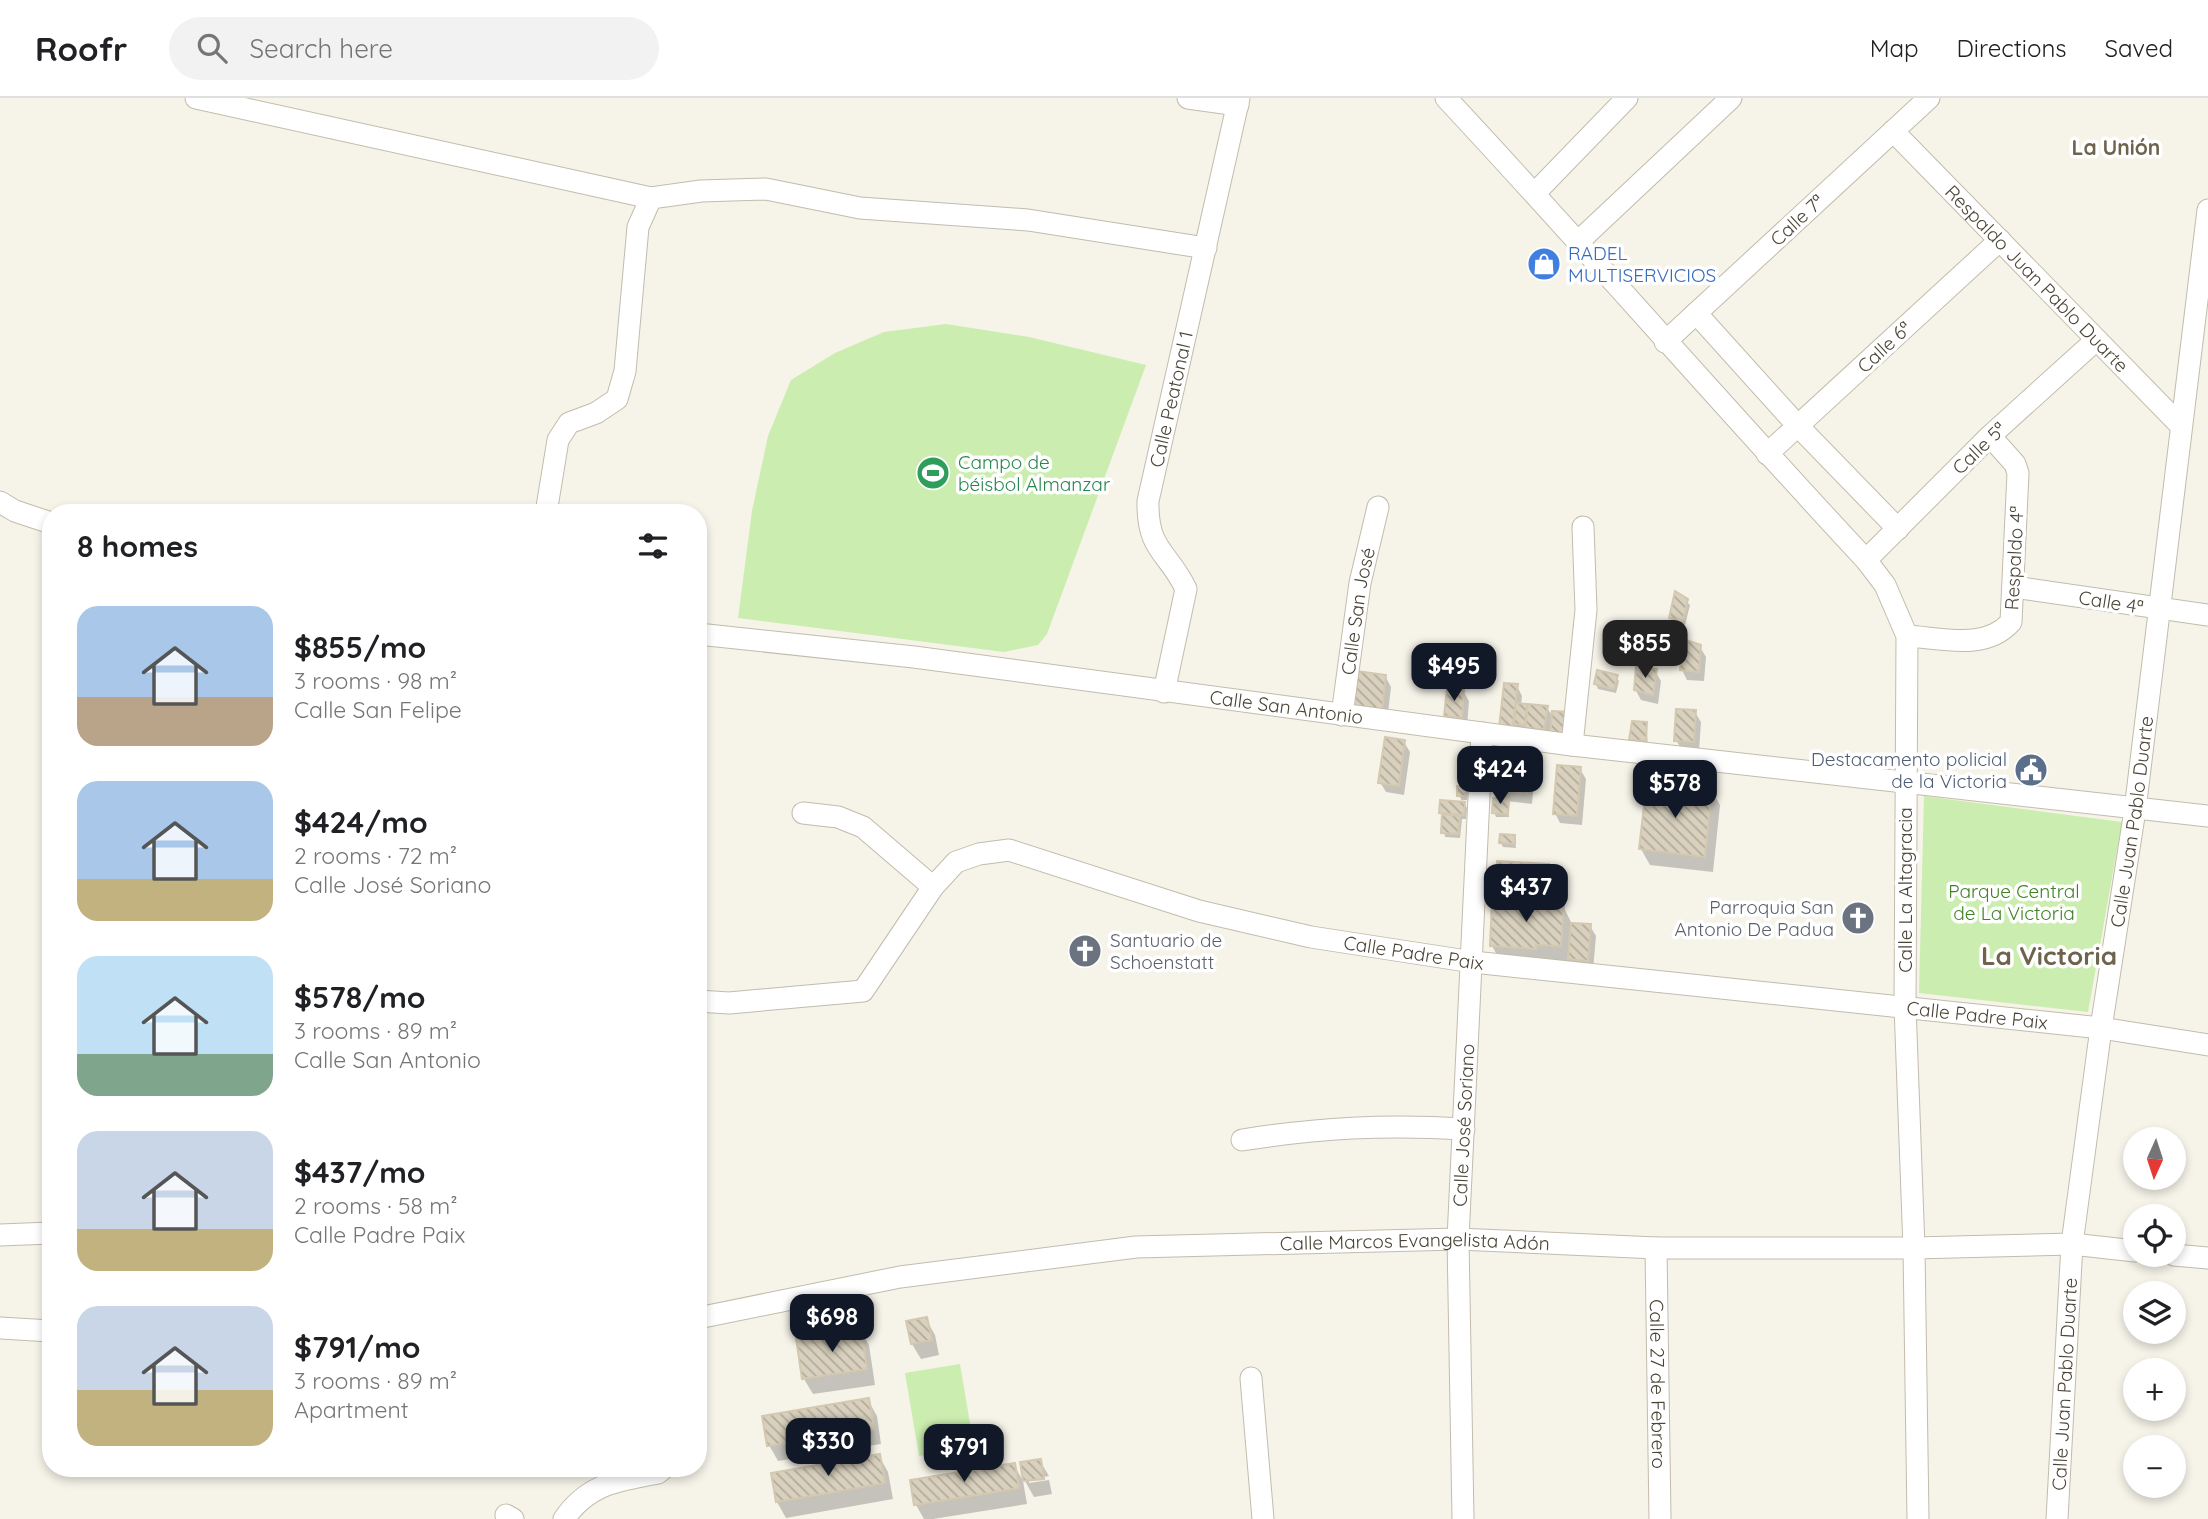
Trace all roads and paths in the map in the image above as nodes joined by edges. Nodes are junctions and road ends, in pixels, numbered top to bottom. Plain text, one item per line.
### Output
1 (196, 98) edge
2 (1188, 98) edge
3 (1446, 98) edge
4 (1627, 98) edge
5 (1731, 98) edge
6 (1929, 98) edge
7 (1238, 102) edge
8 (1893, 131) junction
9 (1535, 193) junction
10 (651, 198) junction
11 (2208, 210) edge
12 (2000, 240) junction
13 (1579, 241) junction
14 (1206, 248) junction
15 (1696, 313) junction
16 (2095, 341) junction
17 (1665, 342) junction
18 (1798, 426) junction
19 (2181, 426) junction
20 (1990, 436) junction
21 (1767, 454) junction
22 (0, 502) edge
23 (547, 504) edge
24 (1378, 507) dead end
25 (42, 520) edge
26 (1583, 527) dead end
27 (1898, 529) junction
28 (1866, 560) junction
29 (2014, 587) junction
30 (2160, 610) junction
31 (2208, 615) edge
32 (707, 635) edge
33 (1907, 636) junction
34 (1164, 692) junction
35 (1342, 715) junction
36 (1482, 733) junction
37 (1572, 745) junction
38 (1905, 781) junction
39 (2135, 810) junction
40 (803, 813) dead end
41 (2208, 816) edge
42 (933, 887) junction
43 (1473, 962) junction
44 (707, 1002) edge
45 (1905, 1006) junction
46 (2101, 1028) junction
47 (2208, 1045) edge
48 (1464, 1129) junction
49 (1242, 1140) dead end
50 (42, 1233) edge
51 (0, 1235) edge
52 (1458, 1240) junction
53 (2072, 1244) junction
54 (1656, 1248) junction
55 (1914, 1248) junction
56 (2123, 1250) edge
57 (2186, 1256) edge
58 (2208, 1258) edge
59 (707, 1316) edge
60 (0, 1328) edge
61 (42, 1330) edge
62 (1251, 1378) dead end
63 (642, 1477) edge
64 (564, 1519) edge
65 (1263, 1519) edge
66 (1463, 1519) edge
67 (1660, 1519) edge
68 (1918, 1519) edge
69 (2057, 1519) edge

1 - 10 street
2 - 7 street
3 - 9 street, Calle La Altagracia
4 - 9 street
5 - 13 street
6 - 8 street, Calle 7ª
7 - 14 street, Calle Peatonal 1
8 - 12 street, Respaldo Juan Pablo Duarte
8 - 15 street, Calle 7ª
9 - 13 street, Calle La Altagracia
10 - 14 street
10 - 23 street
11 - 19 street, Calle Juan Pablo Duarte
12 - 16 street, Respaldo Juan Pablo Duarte
12 - 18 street, Calle 6ª
13 - 17 street, Calle La Altagracia
14 - 34 street, Calle Peatonal 1
15 - 17 street, Calle 7ª
15 - 18 street
16 - 19 street, Respaldo Juan Pablo Duarte
16 - 20 street, Calle 5ª
17 - 21 street, Calle La Altagracia
18 - 21 street, Calle 6ª
18 - 27 street
19 - 30 street, Calle Juan Pablo Duarte
20 - 27 street, Calle 5ª
20 - 29 street, Respaldo 4ª
21 - 28 street, Calle La Altagracia
22 - 25 street
24 - 35 street, Calle San José
26 - 37 street
27 - 28 street, Calle 5ª
28 - 33 street, Calle La Altagracia
29 - 30 street, Calle 4ª
29 - 33 street, Respaldo 4ª
30 - 31 street, Calle 4ª
30 - 39 street, Calle Juan Pablo Duarte
32 - 34 street, Calle San Antonio
33 - 38 street, Calle La Altagracia
34 - 35 street, Calle San Antonio
35 - 36 street, Calle San Antonio
36 - 37 street, Calle San Antonio
36 - 43 street, Calle José Soriano
37 - 38 street, Calle San Antonio
38 - 39 street, Calle San Antonio
38 - 45 street, Calle La Altagracia
39 - 41 street, Calle San Antonio
39 - 46 street, Calle Juan Pablo Duarte
40 - 42 street
42 - 43 street, Calle Padre Paix
42 - 44 street, Calle Padre Paix
43 - 45 street, Calle Padre Paix
43 - 48 street, Calle José Soriano
45 - 46 street, Calle Padre Paix
45 - 55 street, Calle La Altagracia
46 - 47 street, Calle Padre Paix
46 - 53 street, Calle Juan Pablo Duarte
48 - 49 street
48 - 52 street, Calle José Soriano
50 - 51 street
52 - 54 street, Calle Marcos Evangelista Adón
52 - 59 street, Calle Marcos Evangelista Adón
52 - 66 street, Calle José Soriano
53 - 55 street, Calle Marcos Evangelista Adón
53 - 56 street, Calle Marcos Evangelista Adón
53 - 69 street, Calle Juan Pablo Duarte
54 - 55 street, Calle Marcos Evangelista Adón
54 - 67 street, Calle 27 de Febrero
55 - 68 street, Calle La Altagracia
57 - 58 street
60 - 61 street
62 - 65 street
63 - 64 street

